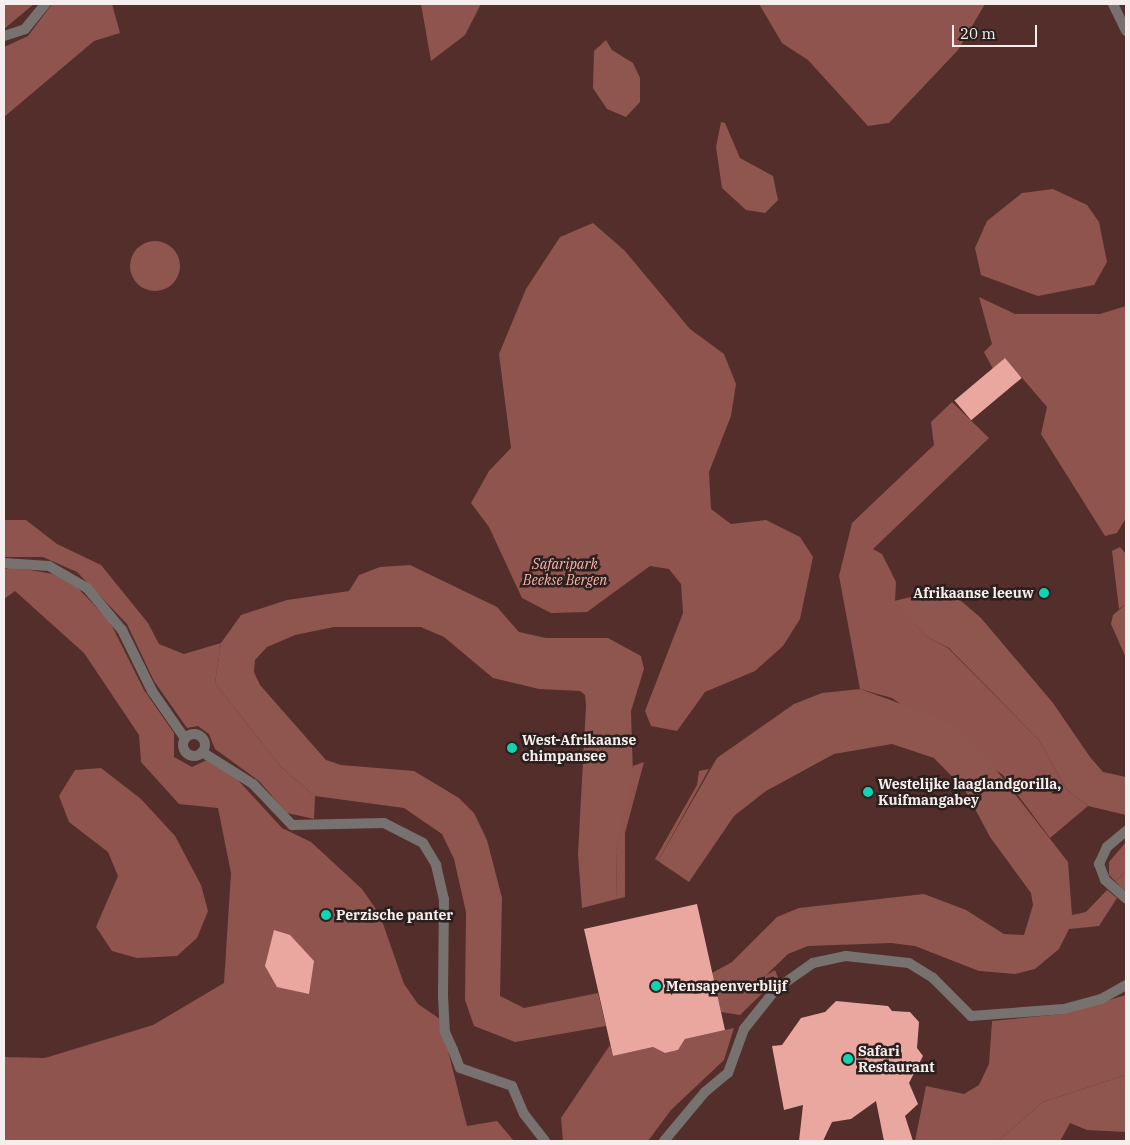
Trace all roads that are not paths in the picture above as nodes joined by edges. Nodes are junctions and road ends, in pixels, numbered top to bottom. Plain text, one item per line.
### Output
1 (46, 4) edge
2 (1113, 4) edge
3 (1126, 31) edge
4 (4, 36) edge
5 (4, 563) edge
6 (184, 737) junction
7 (202, 752) junction
8 (1126, 831) edge
9 (1124, 895) edge
10 (1126, 985) edge
11 (545, 1141) edge
12 (664, 1141) edge

1 - 4 street
2 - 3 street
5 - 6 street
6 - 7 street
6 - 7 street
7 - 11 street
8 - 9 street
10 - 12 street

